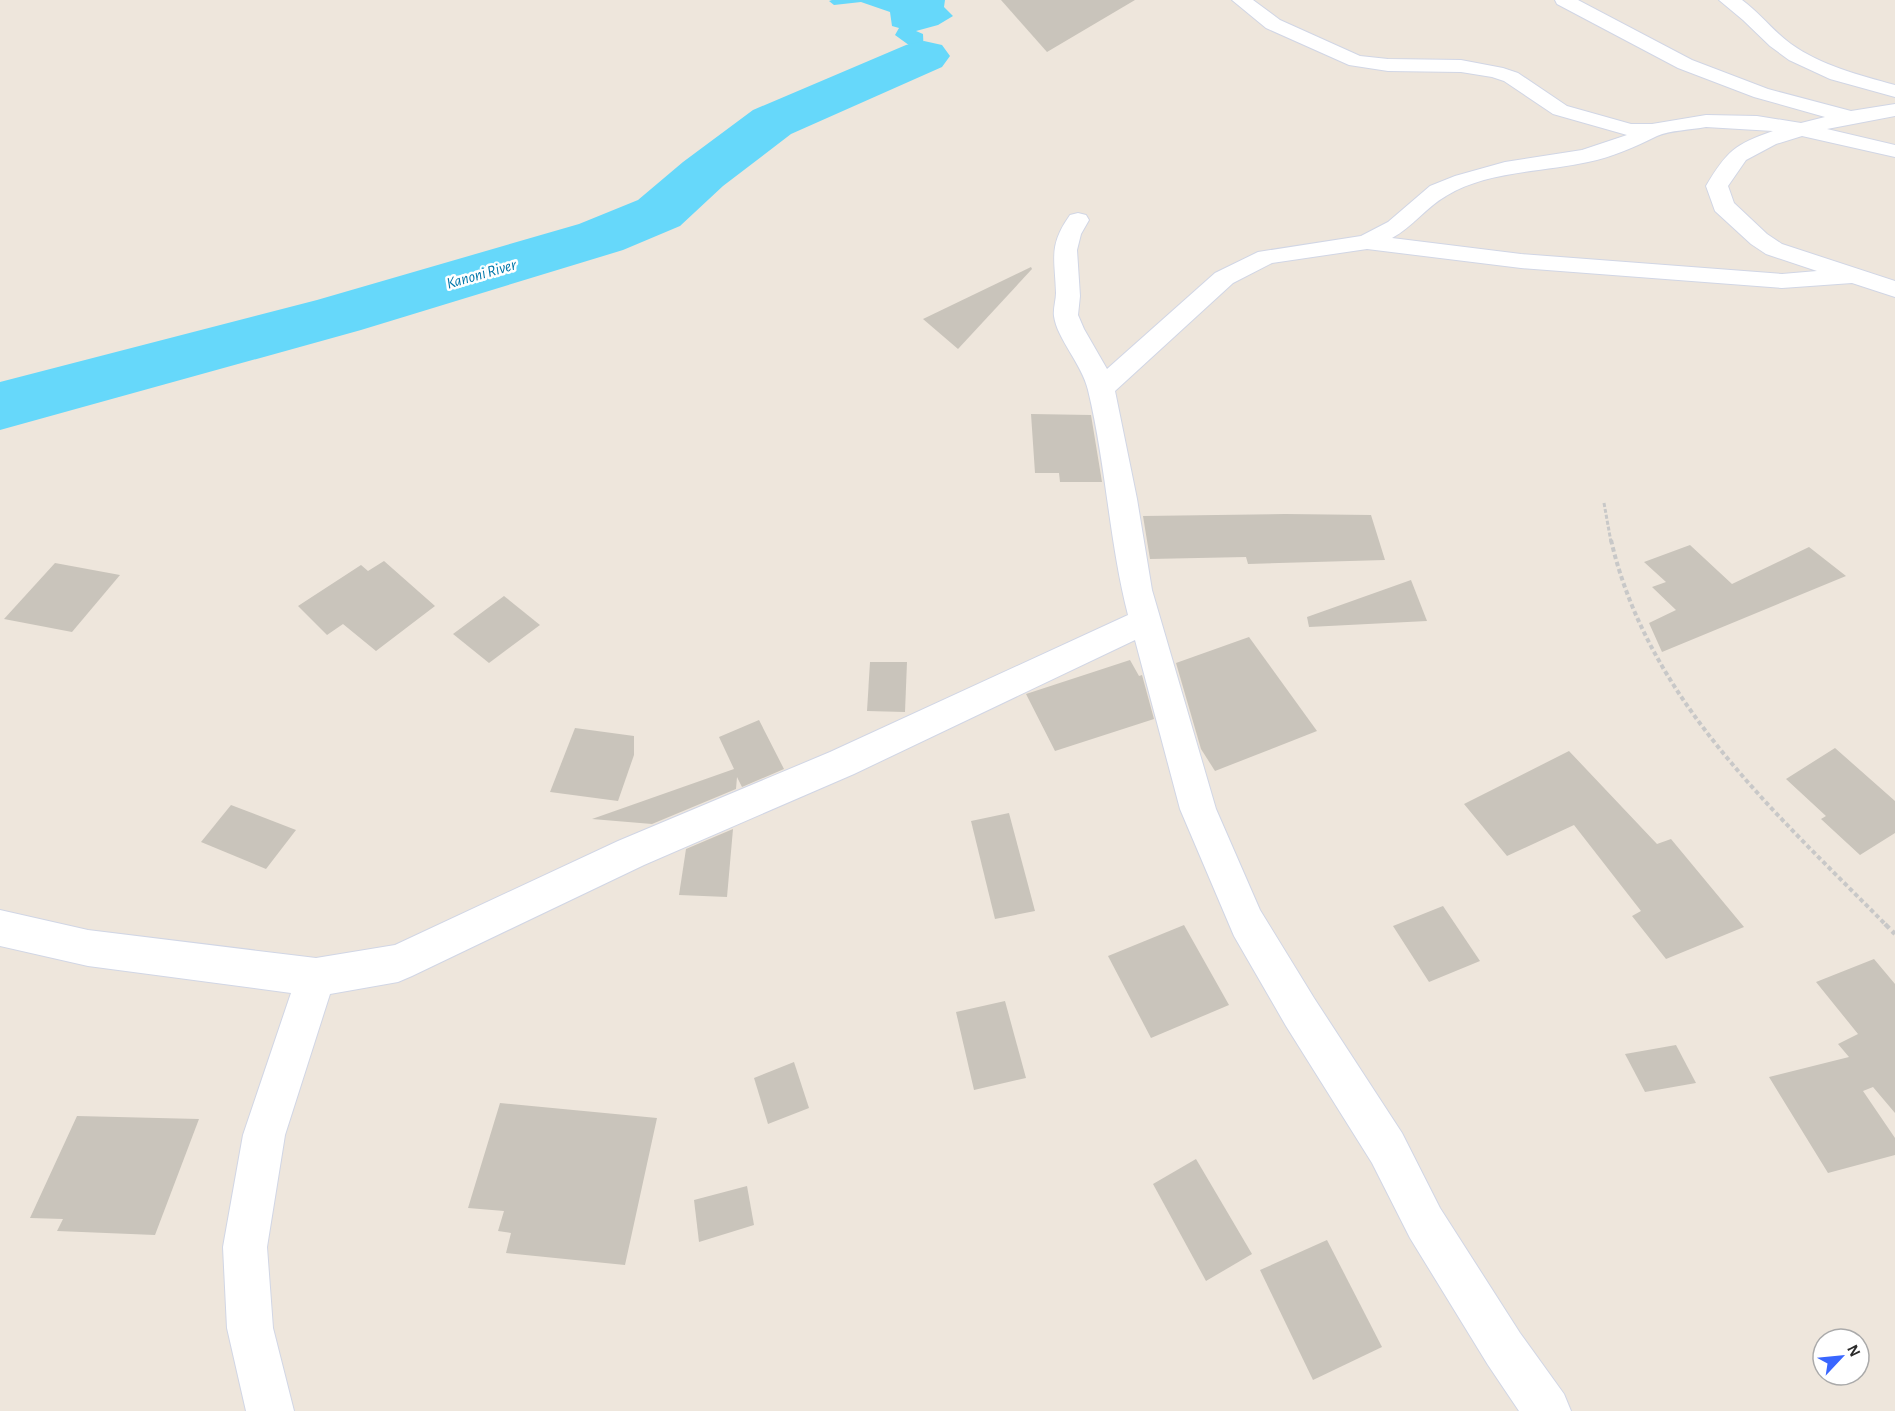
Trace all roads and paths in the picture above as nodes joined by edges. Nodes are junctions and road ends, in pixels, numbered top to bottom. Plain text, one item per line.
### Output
1 (1241, 0) edge
2 (1564, 0) edge
3 (1728, 0) edge
4 (1895, 91) edge
5 (1895, 110) edge
6 (1854, 118) junction
7 (1801, 129) junction
8 (1652, 130) junction
9 (1895, 151) edge
10 (1078, 220) dead end
11 (1367, 242) junction
12 (1850, 276) junction
13 (1895, 290) edge
14 (1101, 389) junction
15 (1604, 503) dead end
16 (1145, 621) junction
17 (0, 928) edge
18 (1895, 934) edge
19 (316, 977) junction
20 (270, 1411) edge
21 (1547, 1411) edge

1 - 8 street
2 - 6 street
3 - 4 street
5 - 6 street
6 - 7 street
7 - 8 street
7 - 9 street
7 - 12 street
8 - 11 street
10 - 14 street
11 - 12 street
11 - 14 street
12 - 13 street
14 - 16 street
15 - 18 path
16 - 19 street
16 - 21 street
17 - 19 street
19 - 20 street

